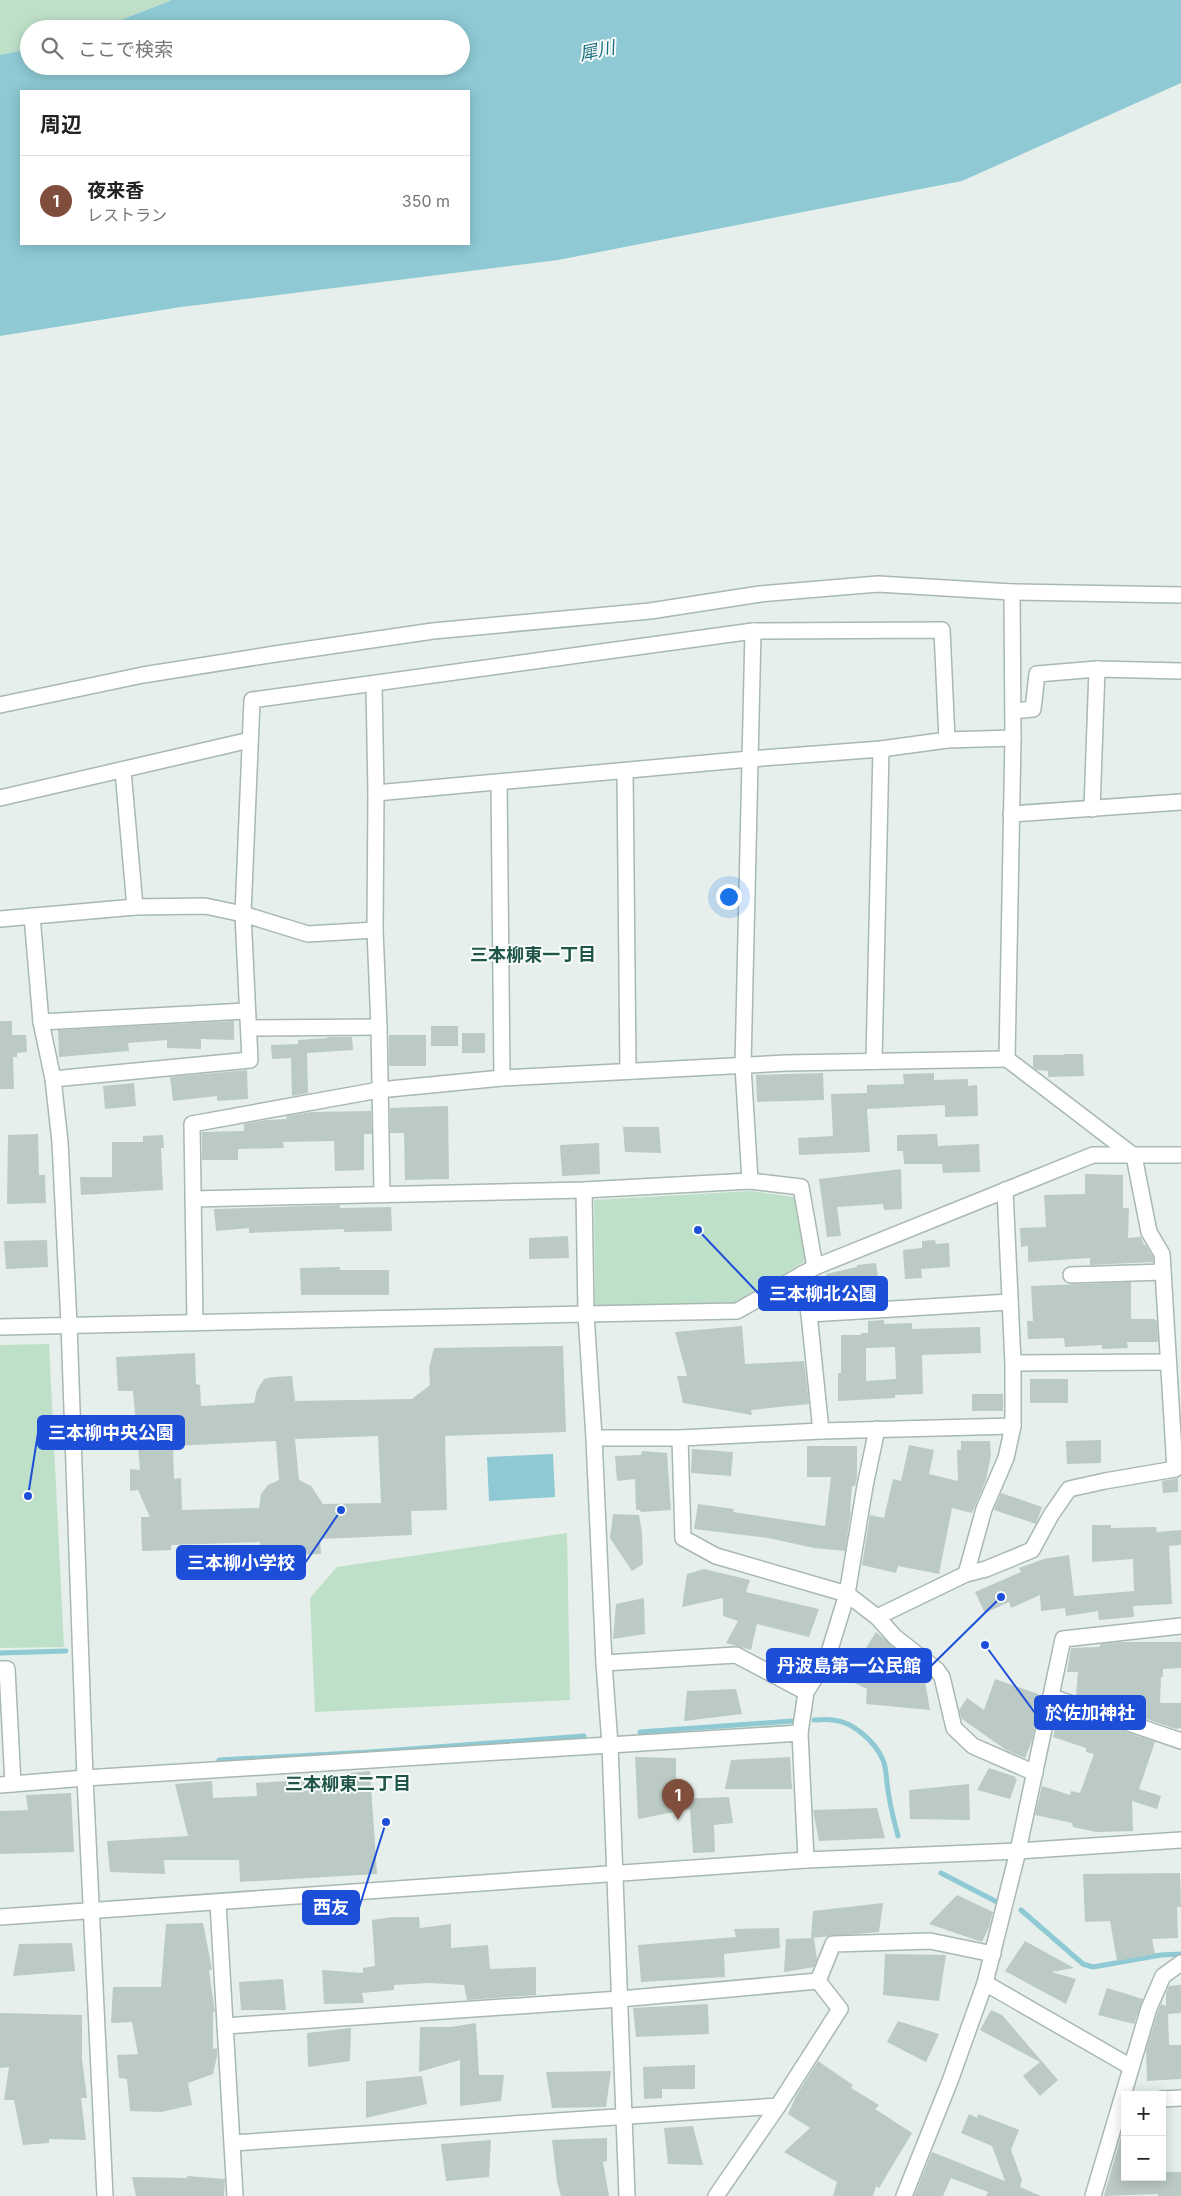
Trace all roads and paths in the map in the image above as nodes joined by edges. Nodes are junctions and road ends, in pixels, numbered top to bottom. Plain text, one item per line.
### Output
1 (1012, 592) junction
2 (1181, 595) edge
3 (753, 631) junction
4 (1097, 669) junction
5 (1181, 671) edge
6 (374, 685) junction
7 (0, 705) edge
8 (1013, 711) junction
9 (1013, 738) junction
10 (250, 740) junction
11 (947, 740) junction
12 (880, 749) junction
13 (750, 759) junction
14 (123, 771) junction
15 (625, 771) junction
16 (499, 782) junction
17 (376, 793) junction
18 (0, 798) edge
19 (1181, 802) edge
20 (1092, 809) junction
21 (1011, 814) junction
22 (135, 907) junction
23 (243, 914) junction
24 (32, 916) junction
25 (0, 919) edge
26 (375, 930) junction
27 (246, 1011) junction
28 (41, 1022) junction
29 (379, 1027) junction
30 (249, 1028) junction
31 (1007, 1059) junction
32 (874, 1061) junction
33 (743, 1066) junction
34 (628, 1071) junction
35 (502, 1078) junction
36 (54, 1079) junction
37 (379, 1090) junction
38 (1181, 1155) edge
39 (1134, 1156) junction
40 (750, 1182) junction
41 (584, 1190) junction
42 (1005, 1190) junction
43 (382, 1193) junction
44 (193, 1199) junction
45 (808, 1271) junction
46 (1163, 1272) junction
47 (1071, 1275) dead end
48 (1010, 1302) junction
49 (586, 1314) junction
50 (809, 1314) junction
51 (196, 1323) junction
52 (69, 1324) junction
53 (0, 1326) edge
54 (1168, 1362) junction
55 (1013, 1363) junction
56 (1013, 1426) junction
57 (877, 1429) junction
58 (821, 1431) junction
59 (594, 1438) junction
60 (680, 1438) junction
61 (1178, 1468) edge
62 (966, 1574) junction
63 (847, 1594) junction
64 (877, 1617) junction
65 (1181, 1626) edge
66 (604, 1663) junction
67 (0, 1669) edge
68 (806, 1692) junction
69 (1052, 1697) junction
70 (800, 1733) junction
71 (1181, 1742) edge
72 (610, 1745) junction
73 (1035, 1773) junction
74 (85, 1778) junction
75 (7, 1785) edge
76 (1181, 1840) edge
77 (1018, 1851) junction
78 (806, 1860) junction
79 (614, 1874) junction
80 (218, 1902) junction
81 (92, 1912) junction
82 (0, 1917) edge
83 (993, 1954) junction
84 (1181, 1963) edge
85 (818, 1981) junction
86 (984, 1983) junction
87 (620, 1999) junction
88 (225, 2026) junction
89 (1130, 2067) junction
90 (1124, 2091) edge
91 (1181, 2098) edge
92 (1166, 2099) edge
93 (1121, 2104) edge
94 (778, 2106) junction
95 (624, 2118) junction
96 (233, 2143) junction
97 (105, 2196) edge
98 (235, 2196) edge
99 (627, 2196) edge
100 (716, 2196) edge
101 (904, 2196) edge
102 (1093, 2196) edge

1 - 2 street
1 - 7 street
1 - 8 street
3 - 6 street
3 - 11 street
3 - 13 street
4 - 5 street
4 - 8 street
4 - 20 street
6 - 10 street
6 - 17 street
8 - 9 street
9 - 11 street
9 - 21 street
10 - 14 street
10 - 23 street
11 - 12 street
12 - 13 street
12 - 32 street
13 - 15 street
13 - 33 street
14 - 18 street
14 - 22 street
15 - 16 street
15 - 34 street
16 - 17 street
16 - 35 street
17 - 26 street
19 - 20 street
20 - 21 street
21 - 31 street
22 - 23 street
22 - 24 street
23 - 26 street
23 - 27 street
24 - 25 street
24 - 28 street
26 - 29 street
27 - 28 street
27 - 30 street
28 - 36 street
29 - 30 street
29 - 37 street
30 - 36 street
31 - 32 street
31 - 39 street
32 - 33 street
33 - 34 street
33 - 40 street
34 - 35 street
35 - 37 street
36 - 52 street
37 - 43 street
37 - 44 street
38 - 39 street
39 - 42 street
39 - 46 street
40 - 41 street
40 - 45 street
41 - 43 street
41 - 49 street
42 - 45 street
42 - 48 street
43 - 44 street
44 - 51 street
45 - 49 street
45 - 50 street
46 - 47 street
46 - 54 street
48 - 50 street
48 - 55 street
49 - 51 street
49 - 59 street
50 - 58 street
51 - 52 street
52 - 53 street
52 - 74 street
54 - 55 street
54 - 61 street
55 - 56 street
56 - 57 street
56 - 62 street
57 - 58 street
57 - 63 street
58 - 60 street
59 - 60 street
59 - 66 street
60 - 63 street
61 - 62 street
62 - 64 street
63 - 64 street
63 - 68 street
64 - 73 street
65 - 69 street
66 - 68 street
66 - 72 street
67 - 75 street
68 - 70 street
69 - 71 street
69 - 73 street
70 - 72 street
70 - 78 street
72 - 74 street
72 - 79 street
73 - 77 street
74 - 75 street
74 - 81 street
76 - 77 street
77 - 78 street
77 - 83 street
78 - 79 street
79 - 80 street
79 - 87 street
80 - 81 street
80 - 88 street
81 - 82 street
81 - 97 street
83 - 85 street
83 - 86 street
84 - 89 street
85 - 87 street
85 - 94 street
86 - 89 street
86 - 101 street
87 - 88 street
87 - 95 street
88 - 96 street
89 - 90 street
91 - 92 street
93 - 102 street
94 - 95 street
94 - 100 street
95 - 96 street
95 - 99 street
96 - 98 street

